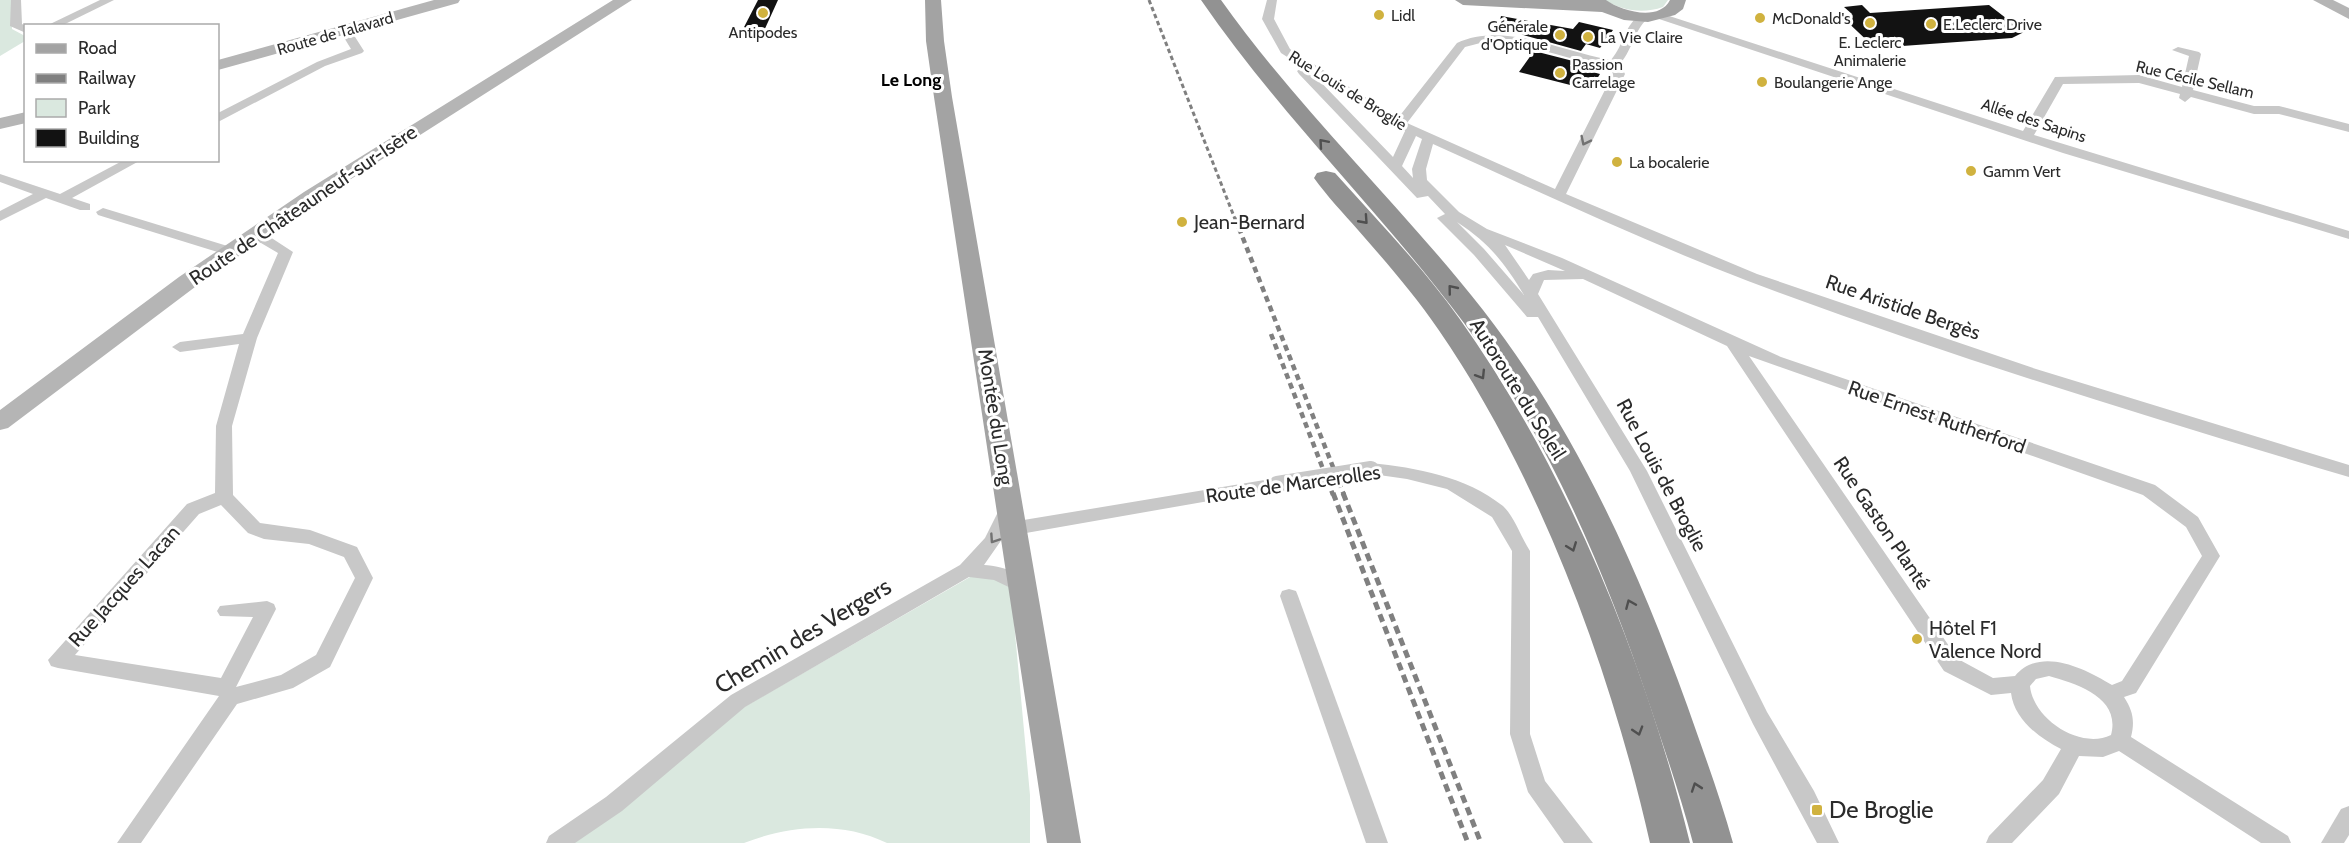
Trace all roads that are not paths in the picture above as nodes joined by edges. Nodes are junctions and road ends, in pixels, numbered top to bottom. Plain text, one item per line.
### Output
1 (16, 0) edge
2 (109, 0) edge
3 (452, 0) edge
4 (924, 0) edge
5 (933, 0) edge
6 (1189, 0) edge
7 (1211, 0) edge
8 (1272, 0) edge
9 (1463, 0) edge
10 (2322, 1) edge
11 (625, 2) edge
12 (1679, 2) edge
13 (1599, 3) edge
14 (2349, 14) edge
15 (1644, 19) junction
16 (55, 24) edge
17 (24, 29) edge
18 (346, 31) junction
19 (1711, 33) junction
20 (935, 41) junction
21 (2178, 50) dead end
22 (1285, 51) junction
23 (1614, 64) junction
24 (219, 65) edge
25 (2186, 95) junction
26 (219, 117) edge
27 (24, 118) edge
28 (0, 124) edge
29 (1406, 127) junction
30 (2349, 128) edge
31 (2027, 136) junction
32 (1428, 139) junction
33 (1455, 151) junction
34 (1422, 161) junction
35 (131, 162) edge
36 (1395, 166) junction
37 (0, 178) edge
38 (45, 193) junction
39 (1557, 196) junction
40 (60, 199) junction
41 (85, 207) dead end
42 (103, 212) dead end
43 (0, 217) edge
44 (1482, 232) junction
45 (2349, 235) edge
46 (250, 237) junction
47 (229, 252) junction
48 (1479, 252) junction
49 (1550, 266) junction
50 (1515, 269) junction
51 (1509, 288) junction
52 (1530, 297) junction
53 (249, 338) junction
54 (1733, 344) junction
55 (180, 347) dead end
56 (1572, 359) junction
57 (0, 422) edge
58 (2349, 471) edge
59 (224, 496) junction
60 (1011, 515) junction
61 (967, 570) junction
62 (1023, 587) junction
63 (1289, 596) dead end
64 (227, 611) dead end
65 (2020, 684) junction
66 (228, 692) junction
67 (2110, 694) junction
68 (2120, 741) junction
69 (2074, 745) junction
70 (1055, 794) junction
71 (2349, 816) edge
72 (128, 843) edge
73 (557, 843) edge
74 (1046, 843) edge
75 (1064, 843) edge
76 (1377, 843) edge
77 (1582, 843) edge
78 (1670, 843) edge
79 (1713, 843) edge
80 (1828, 843) edge
81 (1997, 843) edge
82 (2280, 843) edge
83 (2332, 843) edge

1 - 17 street
2 - 16 street
3 - 18 main road, Route de Talavard
4 - 20 main road, Montée du Long
5 - 20 main road, Montée du Long
6 -> 78 highway, Autoroute du Soleil
79 -> 7 highway, Autoroute du Soleil
8 - 22 street, Rue Louis de Broglie
9 - 13 main road
10 - 14 main road
11 - 46 main road, Route de Châteauneuf-sur-Isère
12 - 15 main road
12 - 19 street, Allée des Sapins
13 - 15 main road
15 - 19 street, Allée des Sapins
15 - 23 street
18 - 24 main road, Route de Talavard
18 - 26 street
19 - 31 street, Allée des Sapins
20 - 60 main road, Montée du Long
21 - 25 street
22 - 29 street, Rue Louis de Broglie
22 - 36 street
23 - 29 street
23 -> 39 street
25 - 30 street, Rue Cécile Sellam
25 - 31 street, Rue Cécile Sellam
27 - 28 main road
29 - 32 street, Rue Louis de Broglie
29 - 36 street
31 - 45 street, Allée des Sapins
32 - 33 street, Rue Louis de Broglie
32 - 34 street, Rue Louis de Broglie
33 - 34 street
33 - 39 street, Rue Aristide Bergès
34 - 44 street, Rue Louis de Broglie
35 - 40 street
36 - 48 street
37 - 38 street
38 - 40 street
38 - 43 street
39 - 58 street, Rue Aristide Bergès
40 - 41 street
42 - 47 street
44 - 49 street, Rue Ernest Rutherford
44 - 50 street, Rue Louis de Broglie
46 - 47 main road, Route de Châteauneuf-sur-Isère
46 - 53 street
47 - 57 main road, Route de Châteauneuf-sur-Isère
48 - 50 street
48 - 51 street
49 - 50 street
49 - 52 street
49 - 54 street, Rue Ernest Rutherford
50 - 51 street
50 - 52 street, Rue Louis de Broglie
51 - 56 street
52 - 56 street, Rue Louis de Broglie
53 - 55 street
53 - 59 street
54 - 65 street, Rue Gaston Planté
54 - 67 street, Rue Ernest Rutherford
56 - 80 street, Rue Louis de Broglie
59 - 66 street
59 - 66 street, Rue Jacques Lacan
60 -> 61 street, Chemin des Vergers
60 - 62 main road, Montée du Long
60 - 77 street, Route de Marcerolles, bridge
61 - 62 street
61 - 73 street, Chemin des Vergers
62 - 70 main road, Montée du Long
63 - 76 street
64 - 66 street
65 - 67 street
65 - 69 street
66 - 72 street
67 - 68 street
68 - 69 street
68 - 82 street
69 - 81 street
70 - 74 main road, Montée du Long
70 - 75 main road, Montée du Long
71 - 83 street

